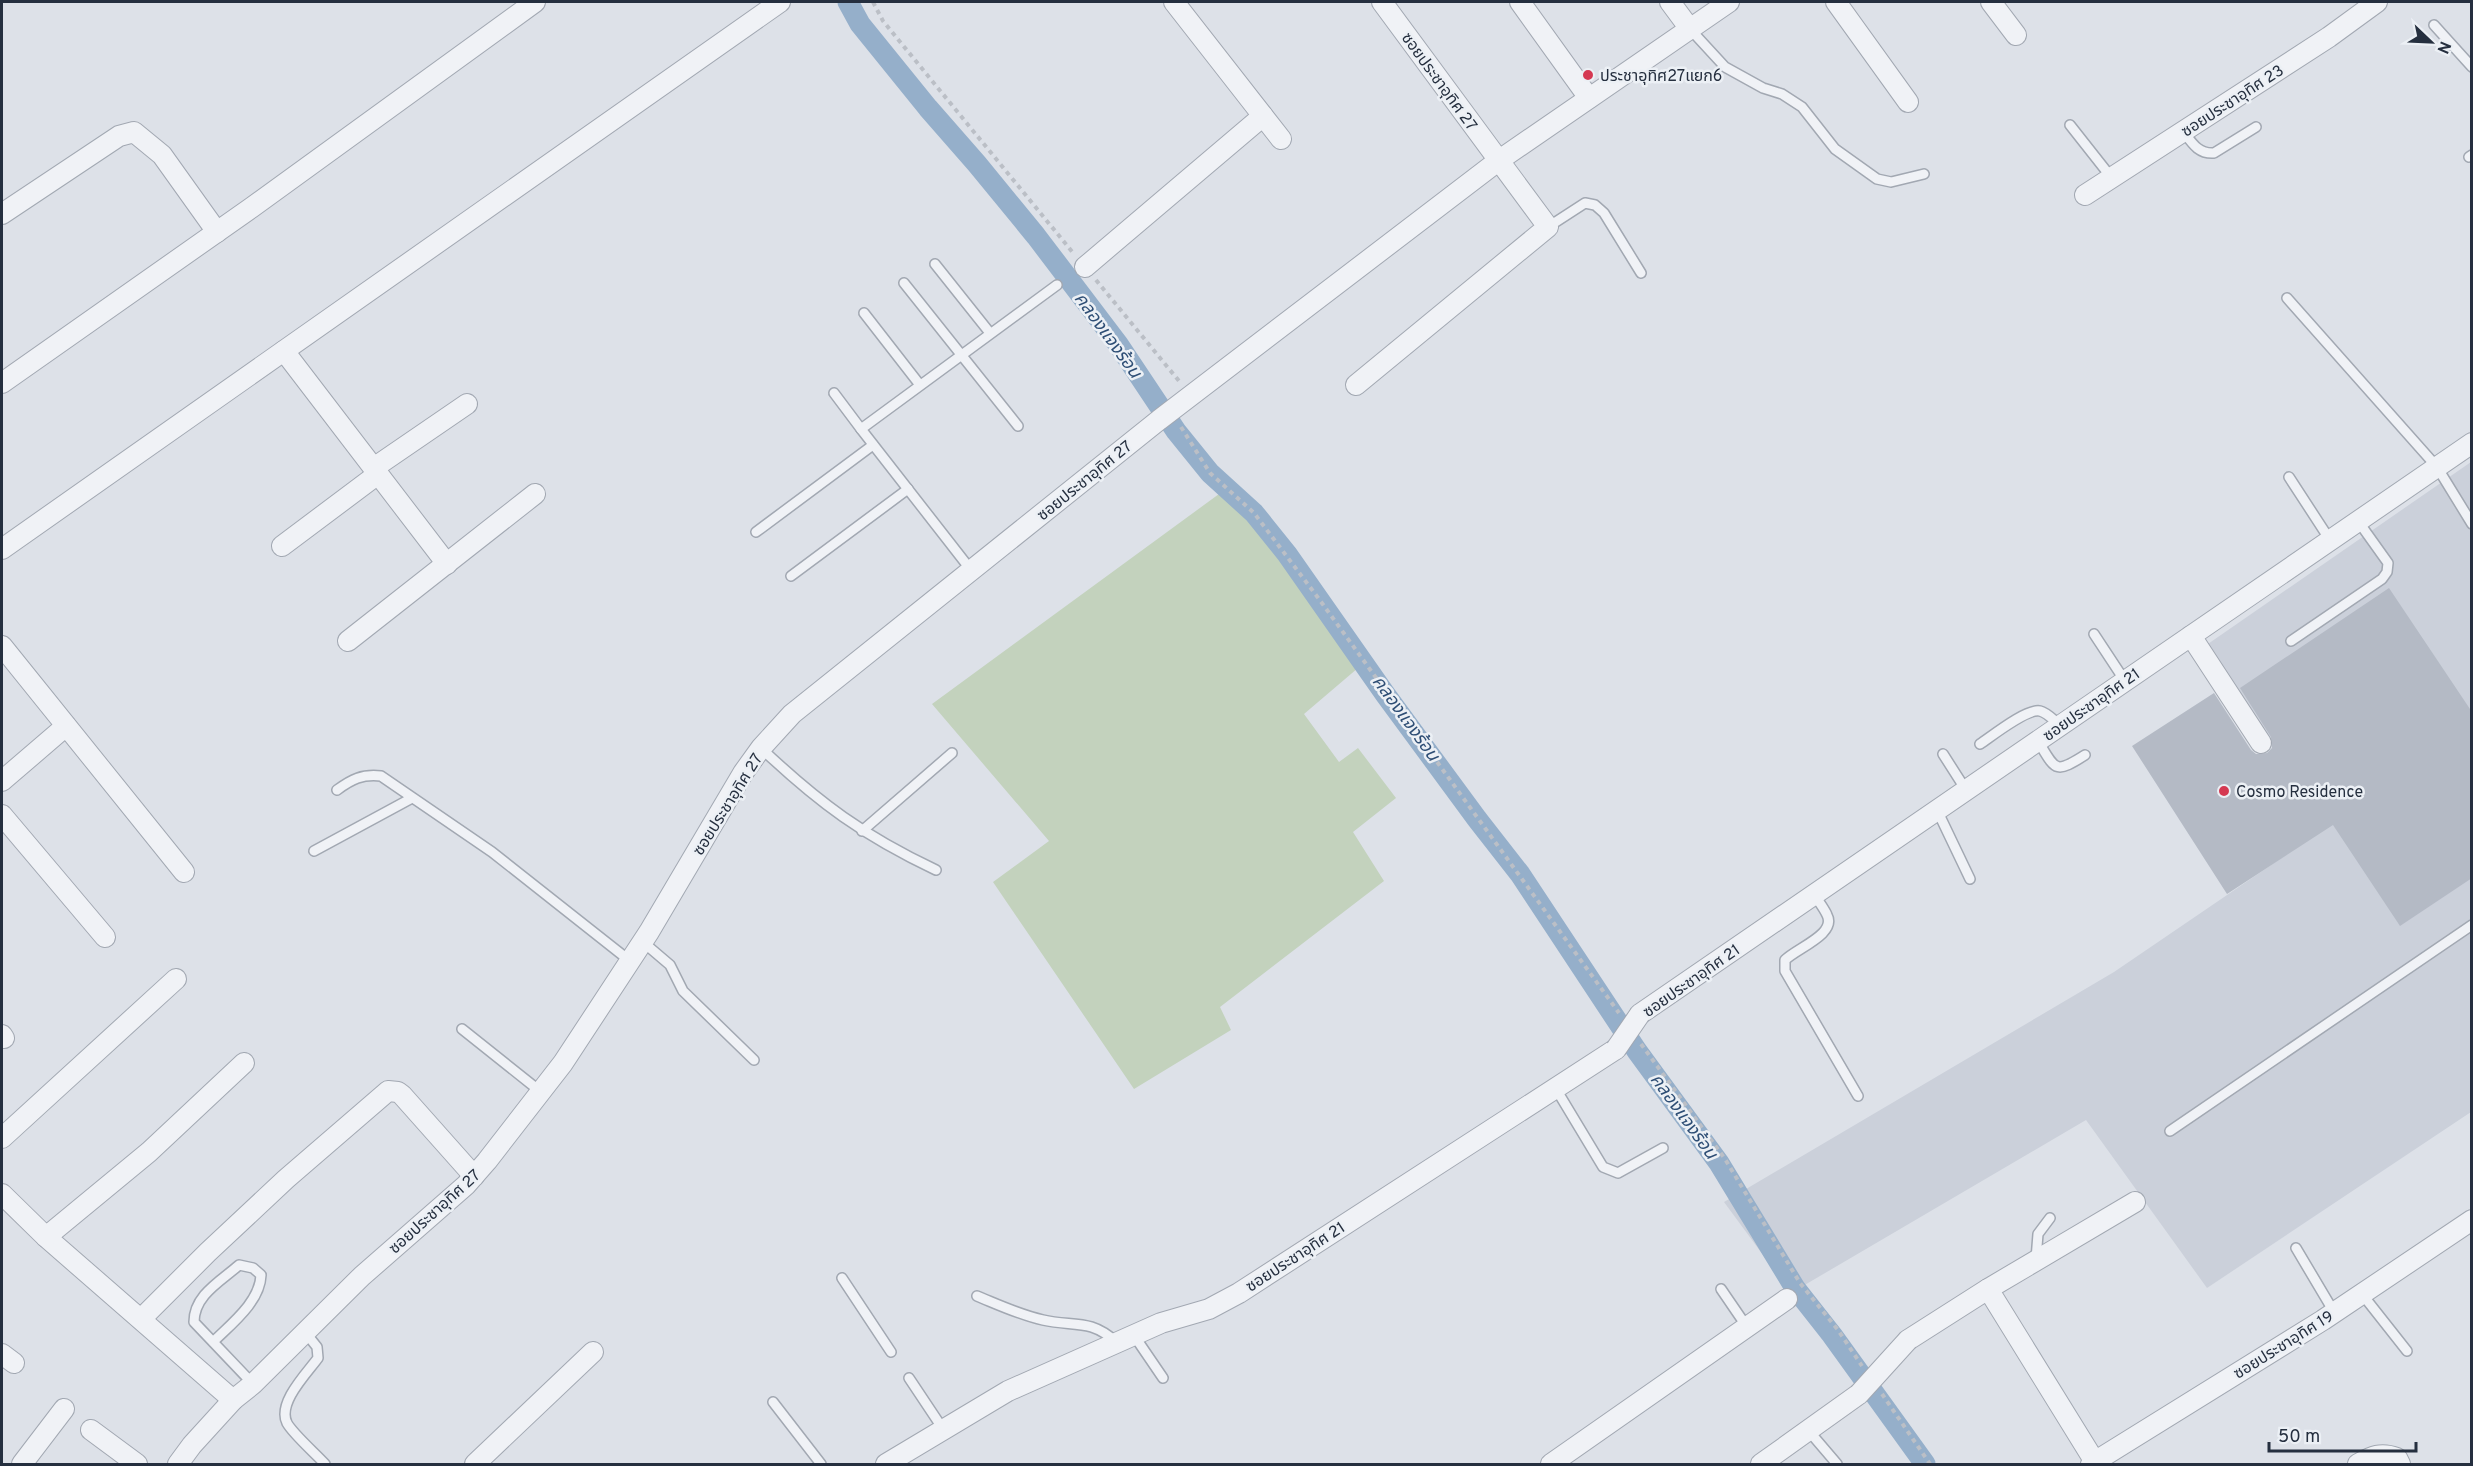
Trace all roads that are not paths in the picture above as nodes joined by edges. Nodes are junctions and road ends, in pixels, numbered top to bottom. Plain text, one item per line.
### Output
1 (535, 2) edge
2 (780, 2) edge
3 (1174, 2) edge
4 (1382, 2) edge
5 (1520, 2) edge
6 (1670, 2) edge
7 (1730, 2) edge
8 (1836, 2) edge
9 (1991, 2) edge
10 (2377, 2) edge
11 (2433, 25) dead end
12 (1690, 29) junction
13 (2016, 34) dead end
14 (2472, 67) edge
15 (1589, 98) junction
16 (1908, 102) dead end
17 (1263, 116) junction
18 (2070, 125) dead end
19 (2256, 127) dead end
20 (2183, 131) junction
21 (1281, 139) dead end
22 (1498, 161) junction
23 (1924, 174) dead end
24 (2111, 177) junction
25 (2085, 195) dead end
26 (2, 214) edge
27 (1548, 226) junction
28 (217, 232) junction
29 (935, 264) dead end
30 (1085, 267) road end
31 (1641, 273) dead end
32 (904, 283) dead end
33 (1057, 285) dead end
34 (2287, 297) dead end
35 (864, 313) dead end
36 (990, 333) junction
37 (284, 351) junction
38 (962, 354) junction
39 (2, 383) edge
40 (920, 384) junction
41 (1356, 385) dead end
42 (834, 393) dead end
43 (467, 404) dead end
44 (1018, 426) dead end
45 (861, 429) junction
46 (2472, 443) edge
47 (873, 445) junction
48 (2437, 467) junction
49 (376, 471) junction
50 (2289, 477) dead end
51 (908, 489) junction
52 (535, 494) dead end
53 (2358, 521) junction
54 (2472, 524) edge
55 (756, 532) dead end
56 (2330, 540) junction
57 (282, 546) dead end
58 (2, 549) edge
59 (447, 564) junction
60 (972, 570) junction
61 (791, 576) dead end
62 (2094, 634) dead end
63 (2191, 636) junction
64 (348, 641) dead end
65 (2291, 641) dead end
66 (2, 646) edge
67 (2125, 681) junction
68 (2060, 725) junction
69 (66, 726) junction
70 (2038, 741) junction
71 (2261, 743) dead end
72 (1980, 744) dead end
73 (762, 748) junction
74 (952, 753) dead end
75 (1943, 754) dead end
76 (2085, 754) dead end
77 (2, 781) edge
78 (336, 790) dead end
79 (1966, 790) junction
80 (412, 798) junction
81 (1937, 810) junction
82 (2, 815) edge
83 (862, 831) junction
84 (314, 851) dead end
85 (936, 870) dead end
86 (184, 872) dead end
87 (1970, 879) dead end
88 (1814, 894) junction
89 (2472, 925) edge
90 (105, 937) dead end
91 (643, 942) junction
92 (630, 961) junction
93 (176, 979) dead end
94 (462, 1029) dead end
95 (754, 1060) dead end
96 (244, 1063) dead end
97 (1556, 1089) junction
98 (541, 1092) junction
99 (1858, 1096) dead end
100 (2170, 1131) dead end
101 (2, 1138) edge
102 (1663, 1148) dead end
103 (474, 1176) junction
104 (2, 1194) edge
105 (2135, 1202) dead end
106 (2050, 1218) dead end
107 (2472, 1220) edge
108 (46, 1237) junction
109 (2296, 1248) dead end
110 (2036, 1260) junction
111 (842, 1278) dead end
112 (1721, 1289) dead end
113 (1988, 1289) junction
114 (2361, 1294) junction
115 (977, 1296) dead end
116 (1787, 1299) dead end
117 (2334, 1312) junction
118 (141, 1318) junction
119 (1747, 1327) junction
120 (305, 1332) junction
121 (1125, 1338) junction
122 (213, 1342) junction
123 (2407, 1351) dead end
124 (593, 1352) dead end
125 (891, 1352) dead end
126 (909, 1378) dead end
127 (1163, 1378) dead end
128 (253, 1384) junction
129 (233, 1400) junction
130 (773, 1402) dead end
131 (64, 1409) dead end
132 (943, 1429) junction
133 (91, 1430) dead end
134 (1808, 1430) junction
135 (2093, 1463) edge
136 (22, 1464) edge
137 (137, 1464) edge
138 (178, 1464) edge
139 (326, 1464) edge
140 (475, 1464) edge
141 (821, 1464) edge
142 (886, 1464) edge
143 (1551, 1464) edge
144 (1761, 1464) edge
145 (1837, 1464) edge
146 (2358, 1464) edge
147 (2400, 1464) edge

1 - 28 street
2 - 37 street
3 - 17 street
4 - 22 street, ซอยประชาอุทิศ 27
5 - 15 street
6 - 12 street
7 - 12 street, ซอยประชาอุทิศ 27
8 - 16 street
9 - 13 street
10 - 20 street, ซอยประชาอุทิศ 23
11 - 14 lane
12 - 15 street, ซอยประชาอุทิศ 27
12 - 23 lane
15 - 22 street, ซอยประชาอุทิศ 27
17 - 21 street
17 - 30 street
18 - 24 lane
19 - 20 lane
20 - 24 street, ซอยประชาอุทิศ 23
22 - 27 street
22 - 60 street, ซอยประชาอุทิศ 27
24 - 25 street, ซอยประชาอุทิศ 23
26 - 28 street
27 - 31 lane
27 - 41 street
28 - 39 street
29 - 36 lane
32 - 38 lane
33 - 36 lane
34 - 48 lane
35 - 40 lane
36 - 38 lane
37 - 49 street
37 - 58 street
38 - 40 lane
38 - 44 lane
40 - 45 lane
42 - 45 lane
43 - 49 street
45 - 47 lane
46 - 48 street, ซอยประชาอุทิศ 21
47 - 51 lane
47 - 55 lane
48 - 53 street, ซอยประชาอุทิศ 21
48 - 54 lane
49 - 57 street
49 - 59 street
50 - 56 lane
51 - 60 lane
51 - 61 lane
52 - 59 street
53 - 56 street, ซอยประชาอุทิศ 21
53 - 65 lane
56 - 63 street, ซอยประชาอุทิศ 21
59 - 64 street
60 - 73 street, ซอยประชาอุทิศ 27
62 - 67 lane
63 - 67 street, ซอยประชาอุทิศ 21
63 - 71 street
66 - 69 street
67 - 68 street, ซอยประชาอุทิศ 21
68 - 70 street, ซอยประชาอุทิศ 21
68 - 72 lane
69 - 77 street
69 - 86 street
70 - 76 lane
70 - 79 street, ซอยประชาอุทิศ 21
73 - 83 lane
73 - 91 street, ซอยประชาอุทิศ 27
74 - 83 lane
75 - 79 lane
78 - 80 lane
79 - 81 street, ซอยประชาอุทิศ 21
80 - 84 lane
80 - 92 lane
81 - 87 lane
81 - 88 street, ซอยประชาอุทิศ 21
82 - 90 street
83 - 85 lane
88 - 97 street, ซอยประชาอุทิศ 21, bridge
88 - 99 lane
89 - 100 lane
91 - 92 street, ซอยประชาอุทิศ 27
91 - 95 lane
92 - 98 street, ซอยประชาอุทิศ 27
93 - 101 street
94 - 98 lane
96 - 108 street
97 - 102 lane
97 - 121 street, ซอยประชาอุทิศ 21
98 - 103 street, ซอยประชาอุทิศ 27
103 - 118 street
103 - 120 street, ซอยประชาอุทิศ 27
104 - 108 street
105 - 110 street
106 - 110 lane
107 - 114 street, ซอยประชาอุทิศ 19
108 - 118 street
109 - 117 lane
110 - 113 street
111 - 125 lane
112 - 119 lane
113 - 134 street, bridge
113 - 135 street
114 - 117 street, ซอยประชาอุทิศ 19
114 - 123 lane
115 - 121 lane
116 - 119 street
117 - 135 street, ซอยประชาอุทิศ 19
118 - 129 street
119 - 143 street
120 - 128 street, ซอยประชาอุทิศ 27
120 - 139 lane
121 - 127 lane
121 - 132 street, ซอยประชาอุทิศ 21
122 - 122 lane
122 - 128 lane
124 - 140 street
126 - 132 lane
128 - 129 street, ซอยประชาอุทิศ 27
129 - 138 street, ซอยประชาอุทิศ 27
130 - 141 lane
131 - 136 street
132 - 142 street, ซอยประชาอุทิศ 21
133 - 137 street
134 - 144 street
134 - 145 lane
146 - 147 street

